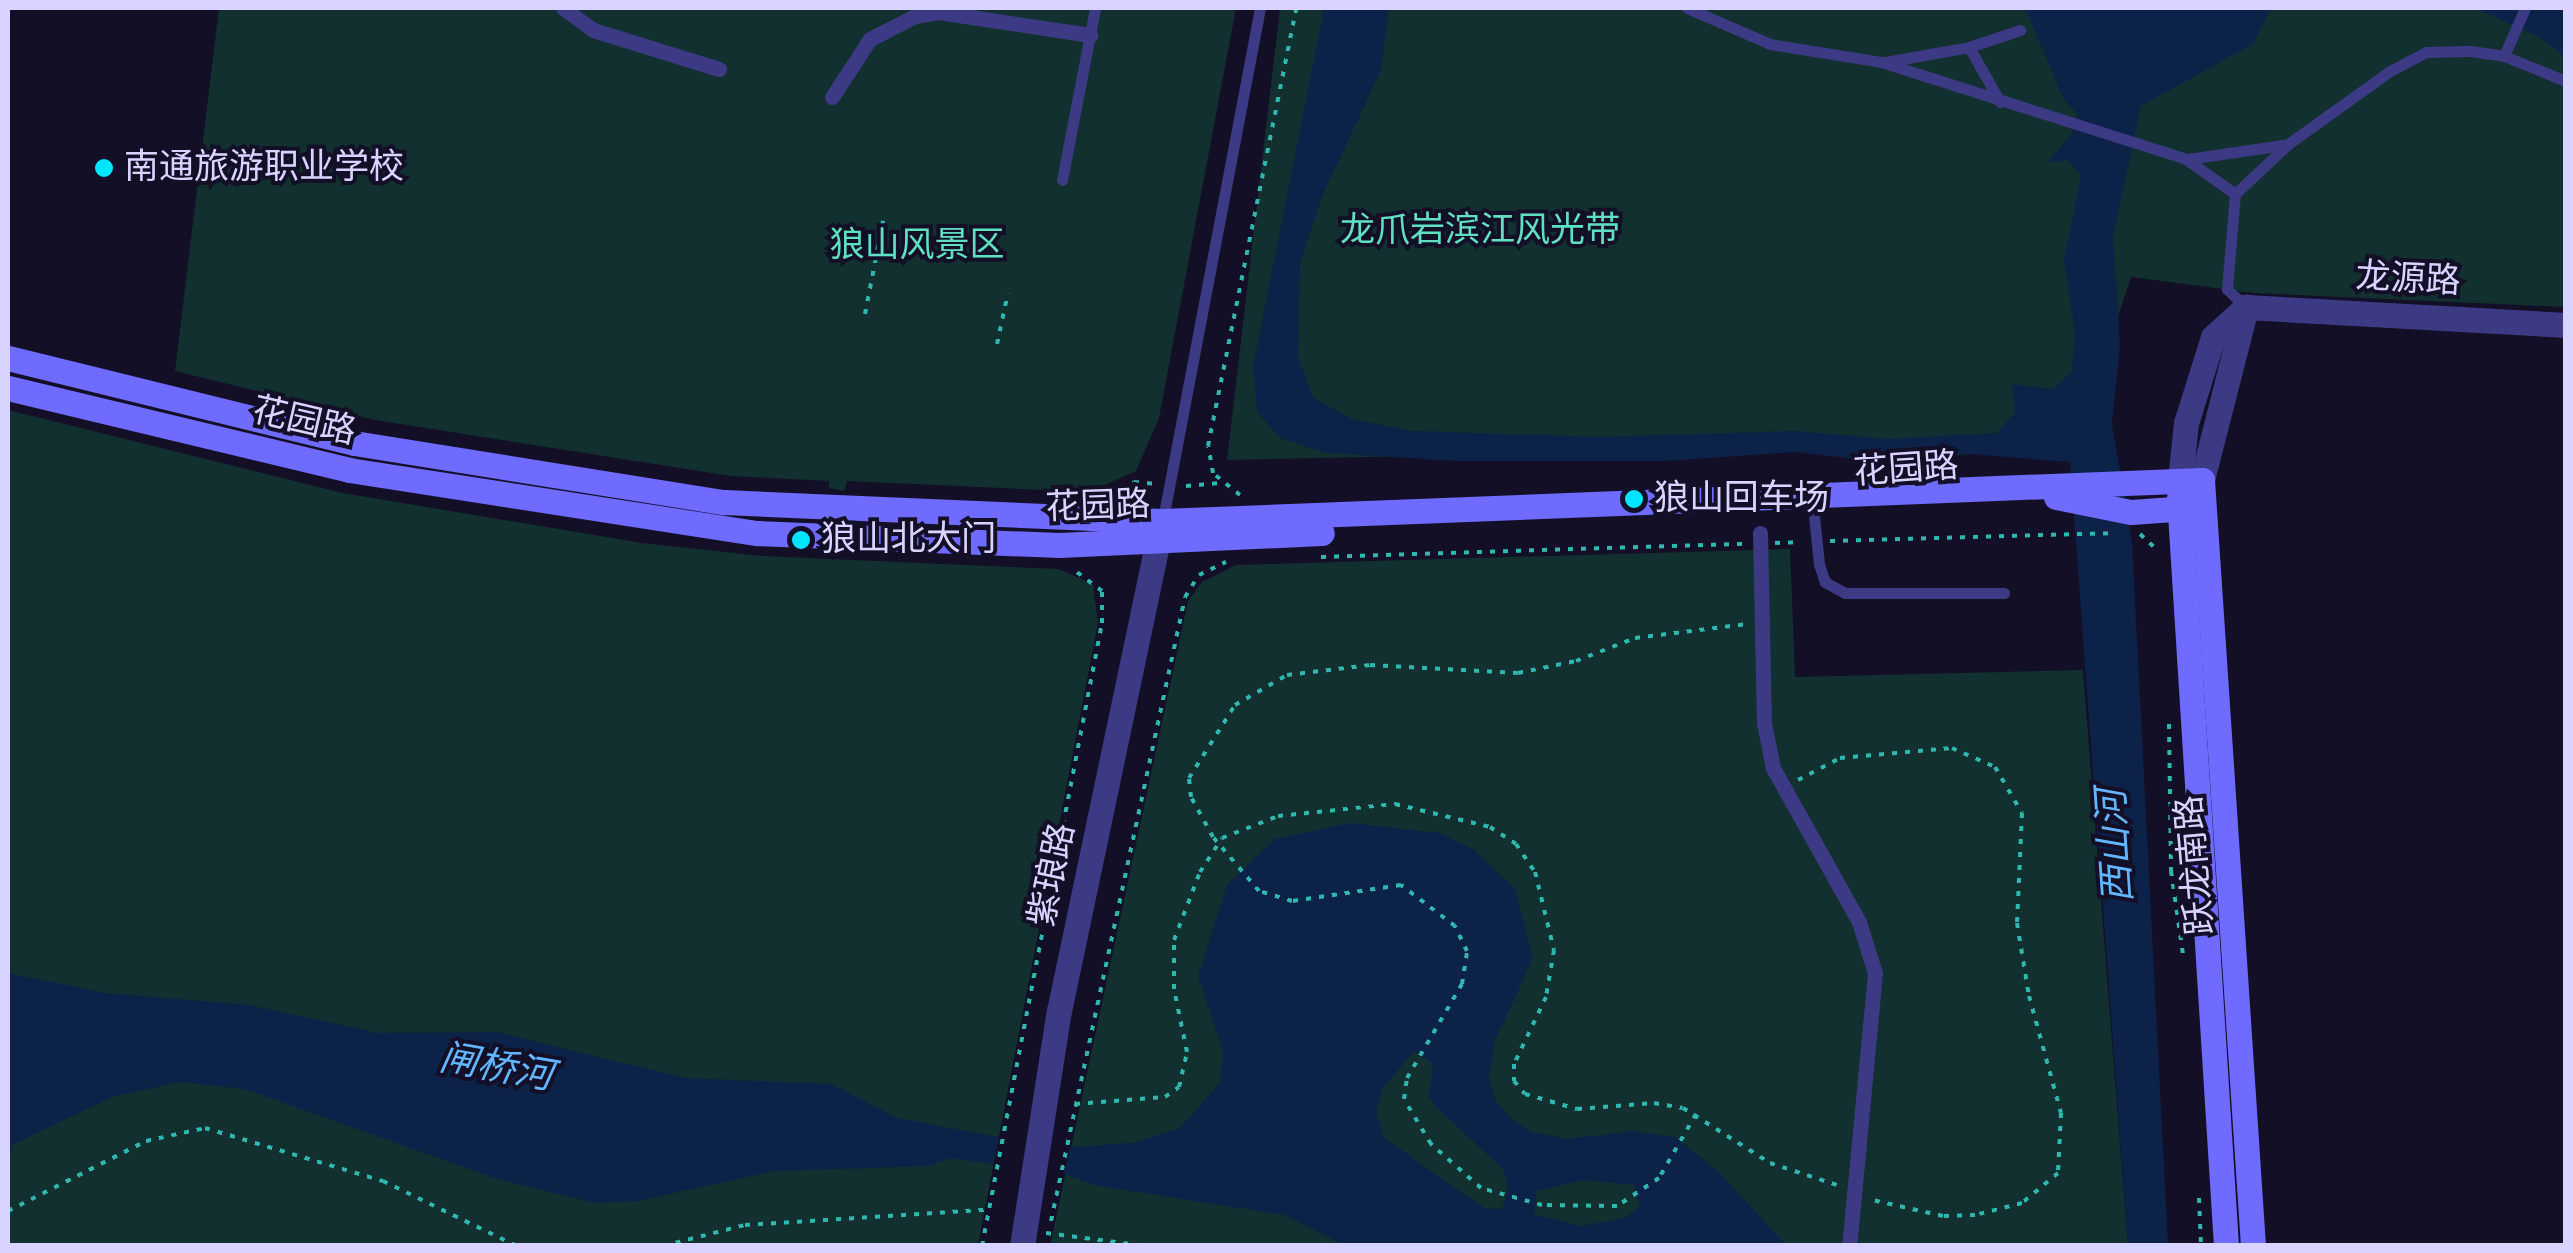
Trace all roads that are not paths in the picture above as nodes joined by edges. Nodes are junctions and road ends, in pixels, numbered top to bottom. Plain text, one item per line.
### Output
1 (563, 8) edge
2 (1096, 8) edge
3 (1260, 8) edge
4 (1687, 8) edge
5 (2525, 8) edge
6 (913, 12) edge
7 (2020, 30) dead end
8 (1090, 35) junction
9 (1969, 47) junction
10 (2504, 56) junction
11 (1880, 62) junction
12 (719, 70) dead end
13 (2566, 81) edge
14 (832, 96) dead end
15 (2000, 102) junction
16 (2288, 144) junction
17 (2186, 159) junction
18 (1062, 180) dead end
19 (2235, 194) junction
20 (2246, 307) junction
21 (2566, 325) edge
22 (8, 358) edge
23 (8, 388) edge
24 (2191, 480) junction
25 (2066, 490) junction
26 (1812, 504) junction
27 (2190, 509) junction
28 (1161, 530) junction
29 (1760, 540) road end
30 (2004, 593) dead end
31 (1038, 1237) edge
32 (1848, 1246) edge
33 (2226, 1246) edge
34 (2254, 1246) edge

1 - 12 street
2 - 8 lane
3 - 28 lane
4 - 11 lane
5 - 10 lane
6 - 8 street
6 - 14 street
7 - 9 lane
8 - 18 lane
9 - 11 lane
9 - 15 lane
10 - 13 lane
10 - 16 lane
11 - 15 lane
15 - 17 lane
16 - 17 lane
16 - 19 lane
17 - 19 lane
19 - 20 lane
20 - 21 street, 龙源路
20 - 24 street
22 - 28 main road, 花园路
23 - 28 main road, 花园路
24 - 25 main road, 花园路
24 - 27 main road, 跃龙南路
25 - 26 main road, 花园路
25 - 27 main road, 花园路
26 - 28 main road, 花园路
26 - 30 lane
27 - 33 main road, 跃龙南路
27 - 34 main road, 跃龙南路
28 - 31 street, 紫琅路
29 - 32 street

